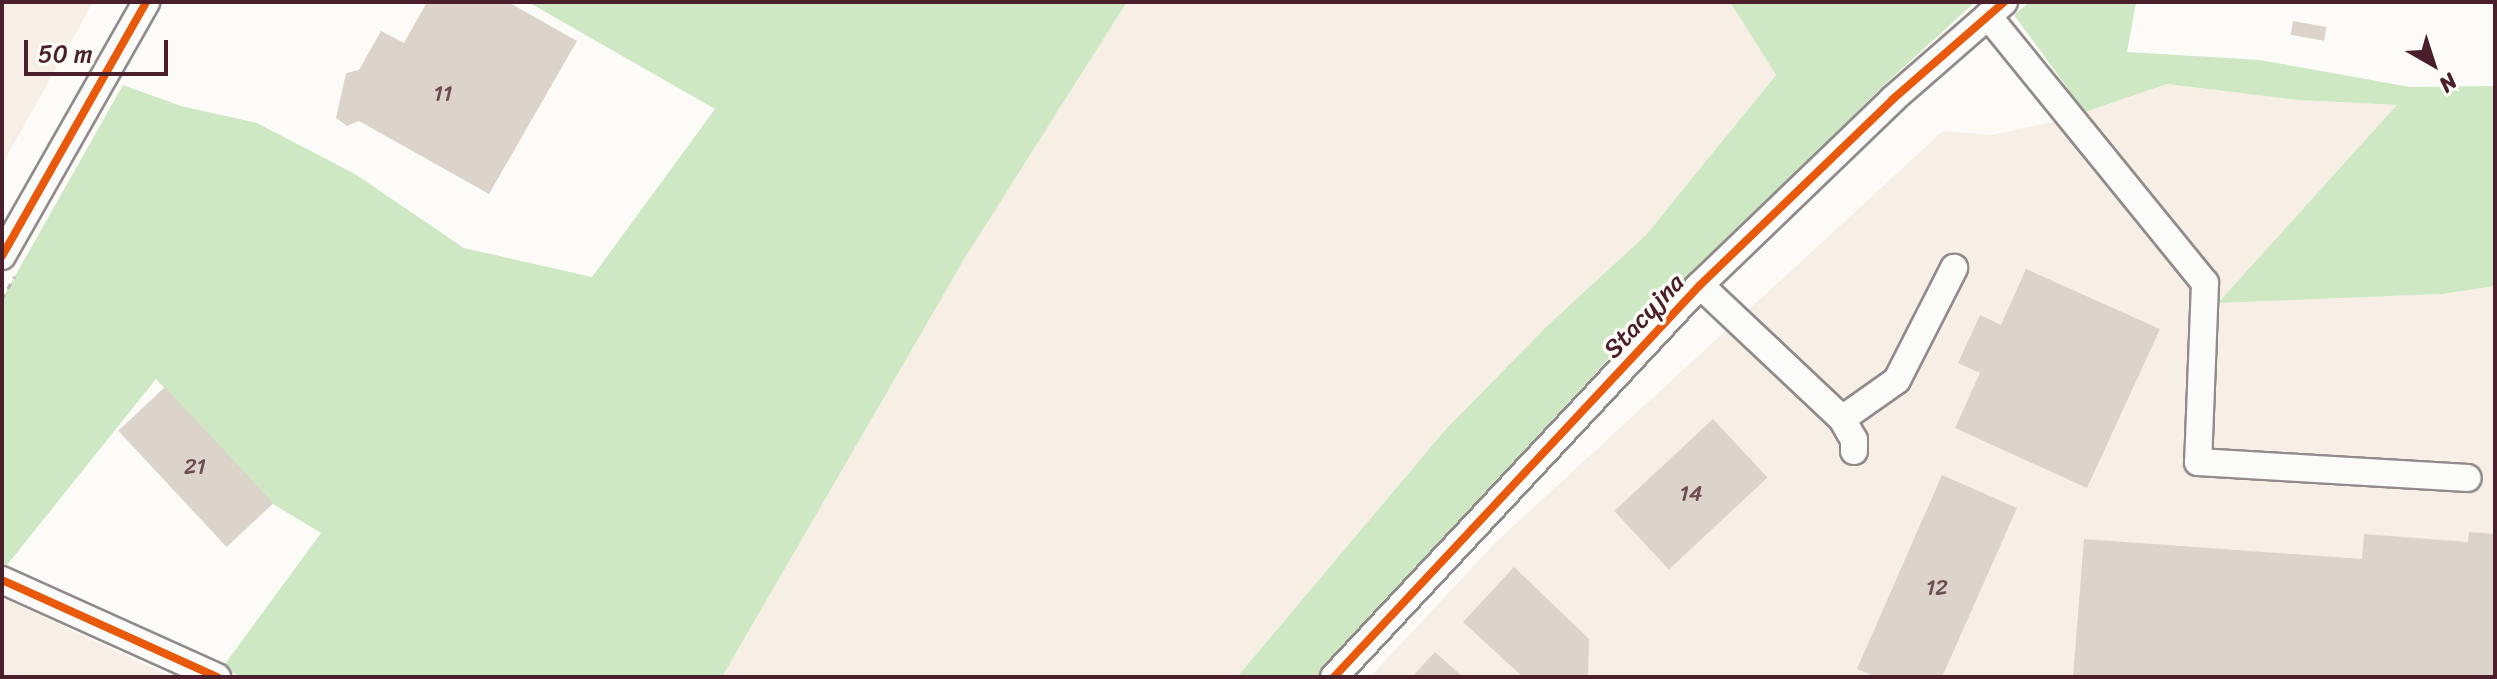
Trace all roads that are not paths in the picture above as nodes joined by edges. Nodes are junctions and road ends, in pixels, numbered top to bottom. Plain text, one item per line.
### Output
1 (146, 2) edge
2 (1996, 9) edge
3 (2, 256) edge
4 (1954, 268) dead end
5 (1700, 285) junction
6 (1842, 419) junction
7 (1854, 451) dead end
8 (2468, 478) dead end
9 (2, 580) edge
10 (217, 677) edge
11 (1334, 677) edge

1 - 3 street
2 - 5 street, Stacyjna
2 - 8 street
4 - 6 street
5 - 6 street
5 - 11 street, Stacyjna
6 - 7 street
9 - 10 street

